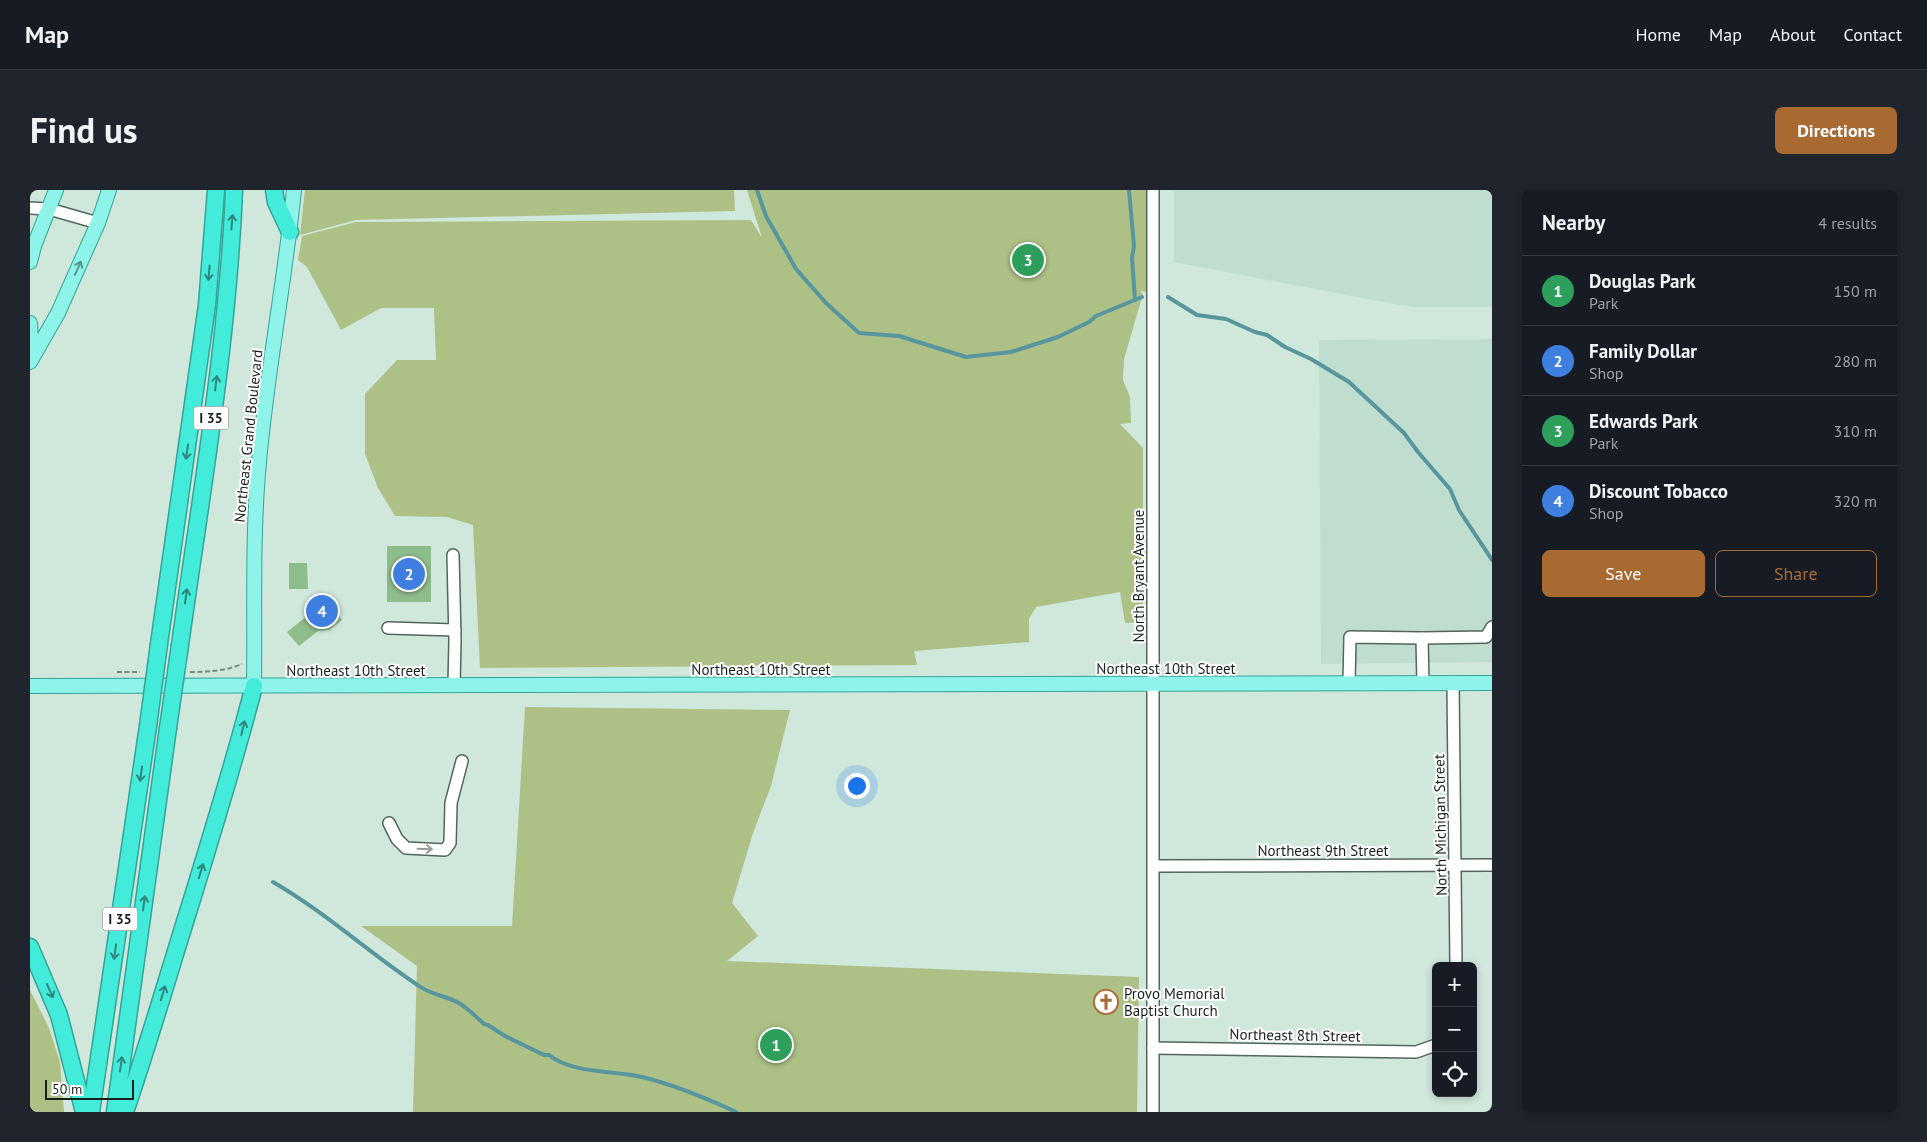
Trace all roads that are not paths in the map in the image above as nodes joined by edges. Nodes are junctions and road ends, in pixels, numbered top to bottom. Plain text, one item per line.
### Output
1 (56, 190) edge
2 (109, 190) edge
3 (216, 190) edge
4 (234, 190) edge
5 (274, 190) edge
6 (294, 190) edge
7 (1153, 190) edge
8 (30, 208) edge
9 (49, 209) junction
10 (98, 223) junction
11 (290, 232) junction
12 (30, 262) edge
13 (30, 323) edge
14 (31, 360) edge
15 (452, 555) dead end
16 (1492, 627) edge
17 (388, 628) dead end
18 (455, 630) junction
19 (1422, 638) junction
20 (1492, 683) edge
21 (1349, 684) junction
22 (1423, 684) junction
23 (1453, 684) junction
24 (1153, 685) junction
25 (30, 686) edge
26 (254, 686) junction
27 (454, 686) junction
28 (462, 761) dead end
29 (390, 823) dead end
30 (1455, 864) junction
31 (1492, 865) edge
32 (1154, 866) junction
33 (30, 947) edge
34 (1456, 962) edge
35 (1432, 1046) edge
36 (1153, 1048) junction
37 (84, 1112) edge
38 (91, 1112) edge
39 (115, 1112) edge
40 (125, 1112) edge
41 (1153, 1112) edge

1 - 9 main road
2 - 10 main road
3 -> 38 highway, I 35, bridge
39 -> 4 highway, I 35, bridge
5 - 11 highway
6 - 11 main road, Northeast Grand Boulevard
7 - 24 street, North Bryant Avenue
8 - 9 street
9 - 10 street
9 - 12 main road
14 -> 10 main road
11 - 26 main road, Northeast Grand Boulevard
13 - 14 main road
15 - 18 street
16 - 19 street
17 - 18 street
18 - 27 street
19 - 21 street
19 - 22 street
20 - 23 main road, Northeast 10th Street
21 - 22 main road, Northeast 10th Street
21 - 24 main road, Northeast 10th Street
22 - 23 main road, Northeast 10th Street
23 - 30 street, North Michigan Street
24 - 27 main road, Northeast 10th Street
24 - 32 street, North Bryant Avenue
25 - 26 main road, Northeast 10th Street
26 - 27 main road, Northeast 10th Street
40 -> 26 highway
29 -> 28 street
30 - 31 street, Northeast 9th Street
30 - 32 street, Northeast 9th Street
30 - 34 street, North Michigan Street
32 - 36 street, North Bryant Avenue
33 -> 37 highway
35 - 36 street, Northeast 8th Street
36 - 41 street, North Bryant Avenue

